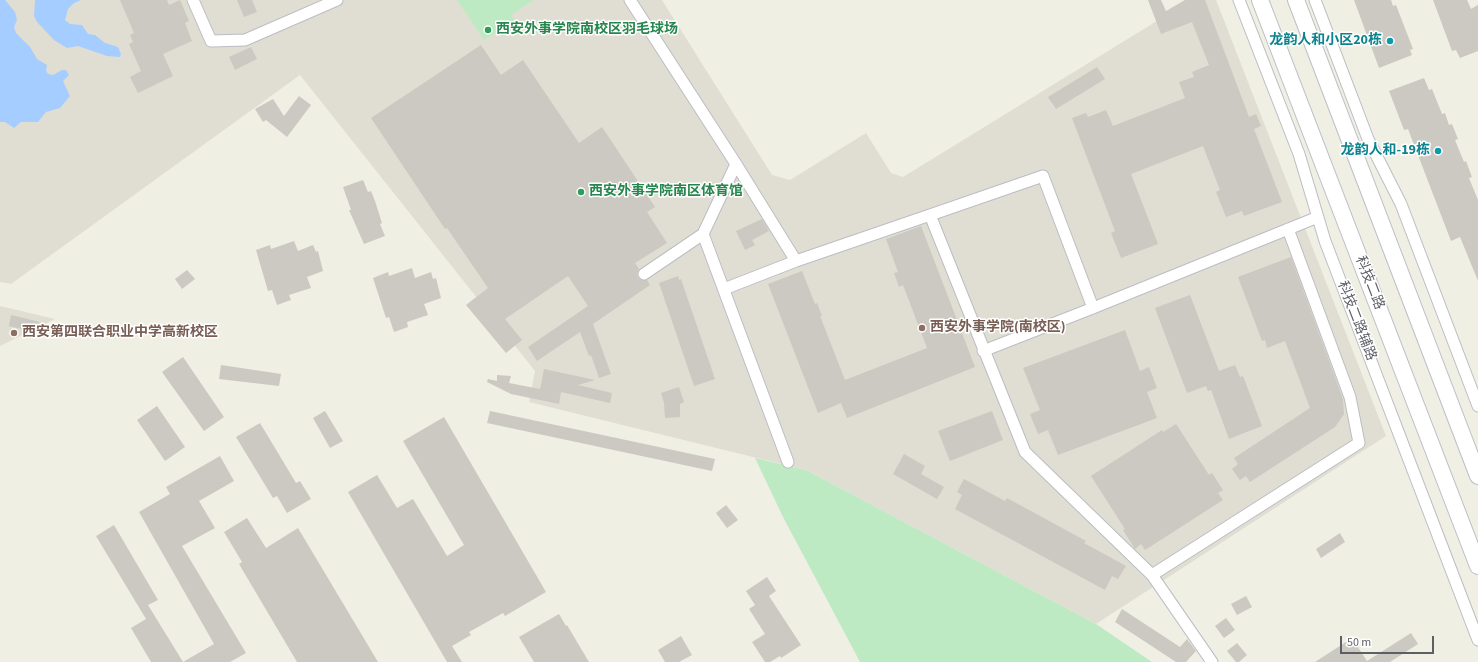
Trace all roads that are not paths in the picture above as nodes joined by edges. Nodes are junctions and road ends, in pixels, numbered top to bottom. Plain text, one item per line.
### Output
1 (193, 0) edge
2 (338, 0) edge
3 (630, 0) edge
4 (1240, 0) edge
5 (1260, 0) edge
6 (1296, 0) edge
7 (1315, 0) edge
8 (736, 164) junction
9 (930, 215) junction
10 (1318, 217) junction
11 (1288, 229) junction
12 (703, 234) junction
13 (796, 261) junction
14 (644, 274) dead end
15 (724, 289) junction
16 (1093, 308) junction
17 (983, 351) junction
18 (1478, 406) edge
19 (788, 462) dead end
20 (1478, 476) edge
21 (1478, 566) edge
22 (1152, 575) junction
23 (1478, 640) edge
24 (1212, 662) edge

1 - 2 street
3 - 8 street
4 - 10 street, 科技二路辅路
5 - 21 main road, 科技二路
6 - 20 main road
7 - 18 street
8 - 12 street
8 - 13 street
9 - 13 street
9 - 16 street
9 - 17 street
10 - 11 street
10 - 23 street, 科技二路辅路
11 - 16 street
11 - 22 street
12 - 14 street
12 - 15 street
13 - 15 street
15 - 19 street
16 - 17 street
17 - 22 street
22 - 24 street

